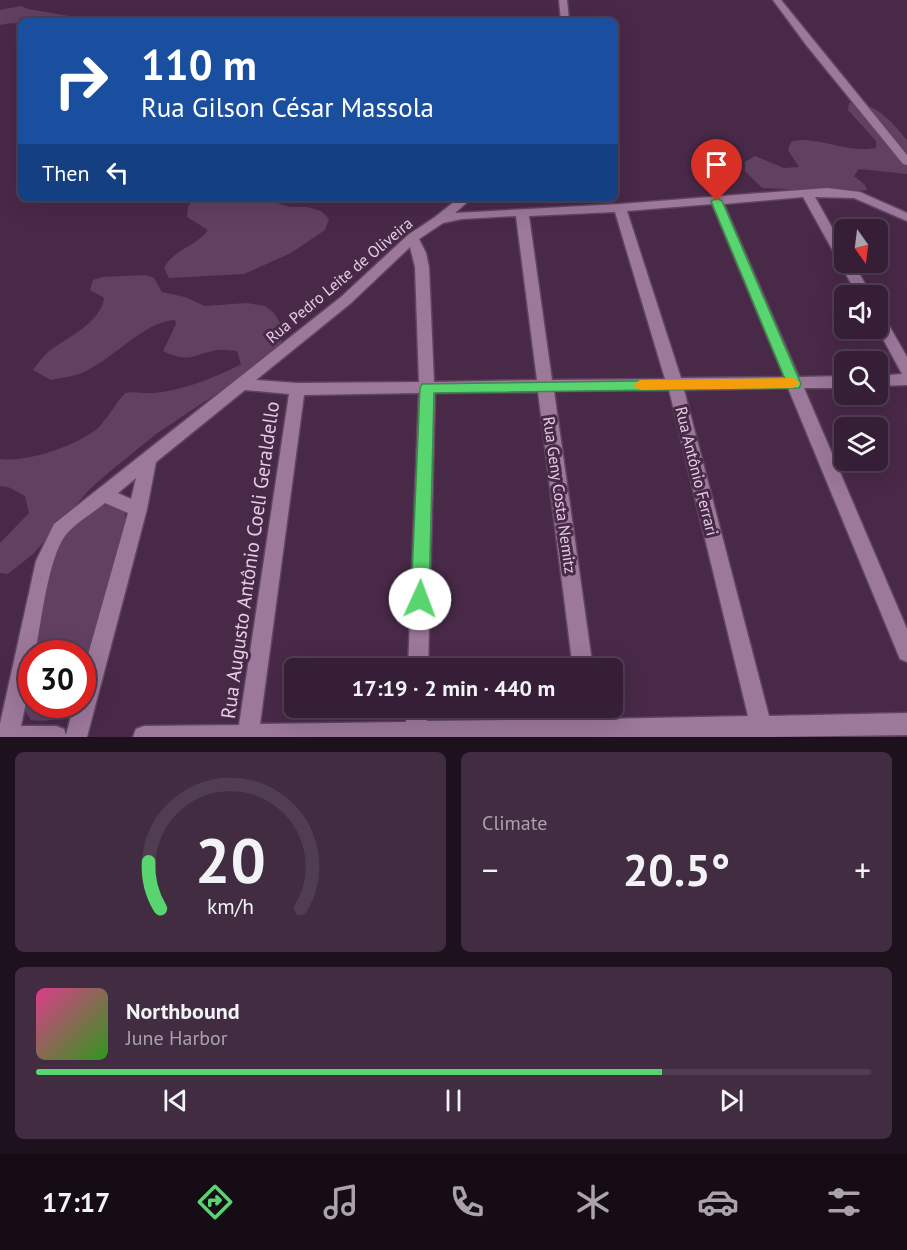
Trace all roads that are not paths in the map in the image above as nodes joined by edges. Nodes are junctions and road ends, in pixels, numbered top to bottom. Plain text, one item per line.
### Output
1 (563, 0) edge
2 (777, 0) edge
3 (565, 18) edge
4 (907, 162) edge
5 (807, 193) junction
6 (462, 201) edge
7 (717, 201) junction
8 (620, 208) junction
9 (522, 213) junction
10 (907, 217) edge
11 (439, 220) junction
12 (412, 238) junction
13 (834, 241) edge
14 (888, 336) edge
15 (907, 370) edge
16 (907, 379) edge
17 (888, 380) edge
18 (240, 382) junction
19 (834, 382) edge
20 (794, 384) junction
21 (675, 385) junction
22 (545, 386) junction
23 (427, 388) junction
24 (297, 389) junction
25 (148, 460) junction
26 (102, 494) junction
27 (138, 509) junction
28 (907, 652) edge
29 (418, 658) edge
30 (582, 658) edge
31 (417, 718) edge
32 (590, 718) edge
33 (907, 724) edge
34 (763, 732) edge
35 (416, 734) edge
36 (8, 737) edge
37 (56, 737) edge
38 (76, 737) edge
39 (144, 737) edge
40 (248, 737) edge

1 - 3 street
2 - 4 street
5 - 7 street, Rua Pedro Leite de Oliveira
5 - 10 street, Rua Pedro Leite de Oliveira
5 - 13 street
6 - 11 street
7 - 8 street, Rua Pedro Leite de Oliveira
7 - 20 street
8 - 9 street, Rua Pedro Leite de Oliveira
8 - 21 street, Rua Antônio Ferrari
9 - 11 street, Rua Pedro Leite de Oliveira
9 - 22 street, Rua Geny Costa Nemitz
11 - 12 street, Rua Pedro Leite de Oliveira
12 - 18 street, Rua Pedro Leite de Oliveira
12 - 23 street
14 - 15 street
16 - 17 street
18 - 24 street
18 - 25 street, Rua Pedro Leite de Oliveira
19 - 20 street
20 - 21 street
20 - 28 street
21 - 22 street
21 - 34 street, Rua Antônio Ferrari
22 - 23 street
22 - 30 street, Rua Geny Costa Nemitz
23 - 24 street
23 - 29 street
24 - 40 street, Rua Augusto Antônio Coeli Geraldello
25 - 26 street, Rua Pedro Leite de Oliveira
25 - 27 street
26 - 27 street
26 - 36 street, Rua Pedro Leite de Oliveira
27 - 38 street
31 - 35 street
32 - 34 street
32 - 35 street
33 - 34 street
35 - 40 street
36 - 37 street
39 - 40 street

